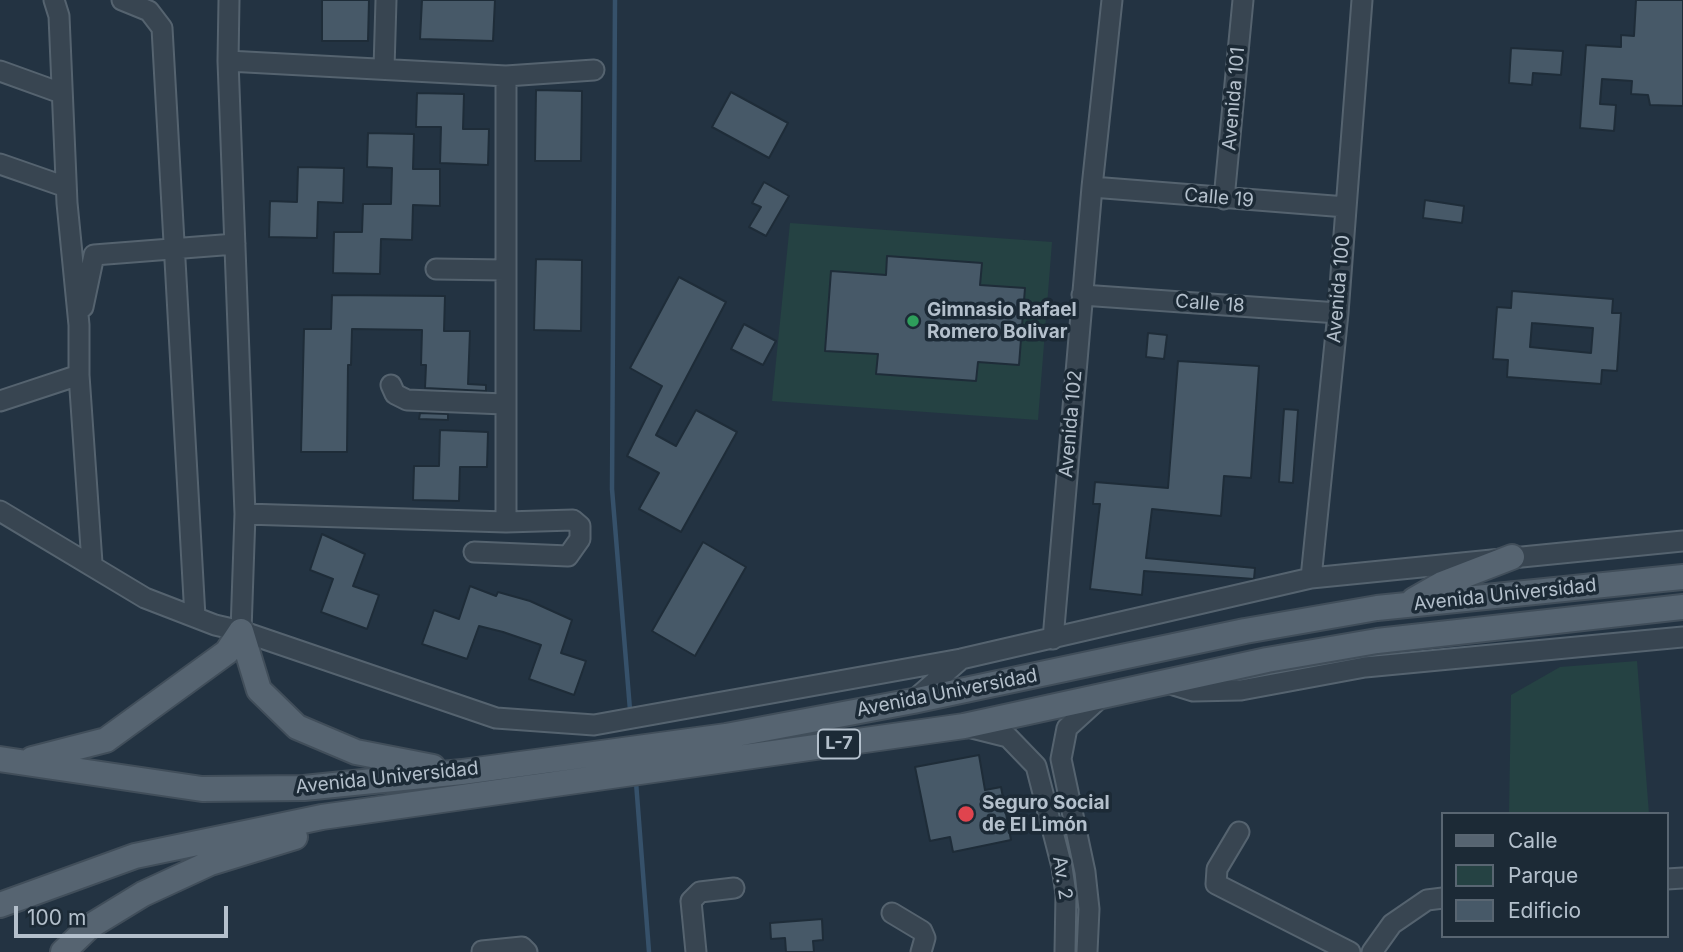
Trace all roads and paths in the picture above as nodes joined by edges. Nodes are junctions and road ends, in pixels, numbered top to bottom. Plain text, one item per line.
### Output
1 (55, 0) edge
2 (122, 0) edge
3 (229, 0) edge
4 (386, 0) edge
5 (1112, 0) edge
6 (1243, 0) edge
7 (1362, 0) edge
8 (228, 61) junction
9 (384, 69) junction
10 (0, 71) edge
11 (594, 71) dead end
12 (506, 76) junction
13 (61, 93) junction
14 (0, 164) edge
15 (1091, 187) junction
16 (66, 195) junction
17 (1224, 199) junction
18 (1346, 207) junction
19 (235, 244) junction
20 (177, 249) junction
21 (94, 254) junction
22 (436, 269) dead end
23 (505, 270) junction
24 (1082, 295) junction
25 (1338, 313) junction
26 (79, 325) junction
27 (79, 375) junction
28 (391, 385) dead end
29 (0, 401) edge
30 (504, 404) junction
31 (0, 511) edge
32 (245, 514) junction
33 (506, 522) junction
34 (1683, 541) edge
35 (474, 552) dead end
36 (1512, 557) junction
37 (92, 564) junction
38 (1683, 576) edge
39 (1311, 578) junction
40 (1406, 605) junction
41 (1683, 607) edge
42 (195, 617) junction
43 (242, 631) junction
44 (1683, 636) edge
45 (1053, 639) junction
46 (961, 659) junction
47 (1163, 681) junction
48 (1100, 698) junction
49 (913, 701) junction
50 (964, 726) junction
51 (12, 760) edge
52 (461, 772) junction
53 (322, 817) junction
54 (1239, 832) dead end
55 (734, 888) dead end
56 (1442, 898) edge
57 (0, 905) edge
58 (892, 913) dead end
59 (482, 951) edge
60 (63, 952) edge
61 (527, 952) edge
62 (696, 952) edge
63 (921, 952) edge
64 (1065, 952) edge
65 (1087, 952) edge
66 (1350, 952) edge
67 (1372, 952) edge

1 - 13 street
2 - 20 street
3 - 8 street
4 - 9 street
5 - 15 street, Avenida 102
6 - 17 street, Avenida 101
7 - 18 street, Avenida 100
8 - 9 street
8 - 19 street
9 - 12 street
10 - 13 street
11 - 12 street
12 - 23 street
13 - 16 street
14 - 16 street
15 - 17 street, Calle 19
15 - 24 street, Avenida 102
16 - 21 street
16 - 26 street
17 - 18 street, Calle 19
18 - 25 street, Avenida 100
19 - 20 street
19 - 32 street
20 - 21 street
20 - 42 street
21 - 26 street
22 - 23 street
23 - 30 street
24 - 25 street, Calle 18
24 - 45 street, Avenida 102
25 - 39 street, Avenida 100
26 - 27 street
27 - 29 street
27 - 37 street
28 - 30 street
30 - 33 street
31 - 37 street, Avenida Universidad
32 - 33 street
32 - 43 street
33 - 35 street
34 - 36 street, Avenida Universidad
36 - 39 street, Avenida Universidad
36 - 40 main road
37 - 42 street, Avenida Universidad
38 - 40 main road, Avenida Universidad / L-7
39 - 45 street, Avenida Universidad
40 - 49 main road, Avenida Universidad / L-7
41 - 47 main road, Avenida Universidad / L-7
42 - 43 street, Avenida Universidad
43 - 46 street, Avenida Universidad
43 - 51 main road
43 - 52 main road
44 - 47 street
45 - 46 street, Avenida Universidad
46 - 49 street
47 - 48 main road, Avenida Universidad / L-7
48 - 50 main road, Avenida Universidad / L-7
48 - 65 street, Av. 2
49 - 52 main road, Avenida Universidad / L-7
50 - 53 main road, Avenida Universidad / L-7
50 - 64 street, Av. 2
51 - 52 main road, Avenida Universidad / L-7
53 - 57 main road, Avenida Universidad / L-7
53 - 60 main road
54 - 66 street
55 - 62 street
56 - 67 street
58 - 63 street
59 - 61 street

